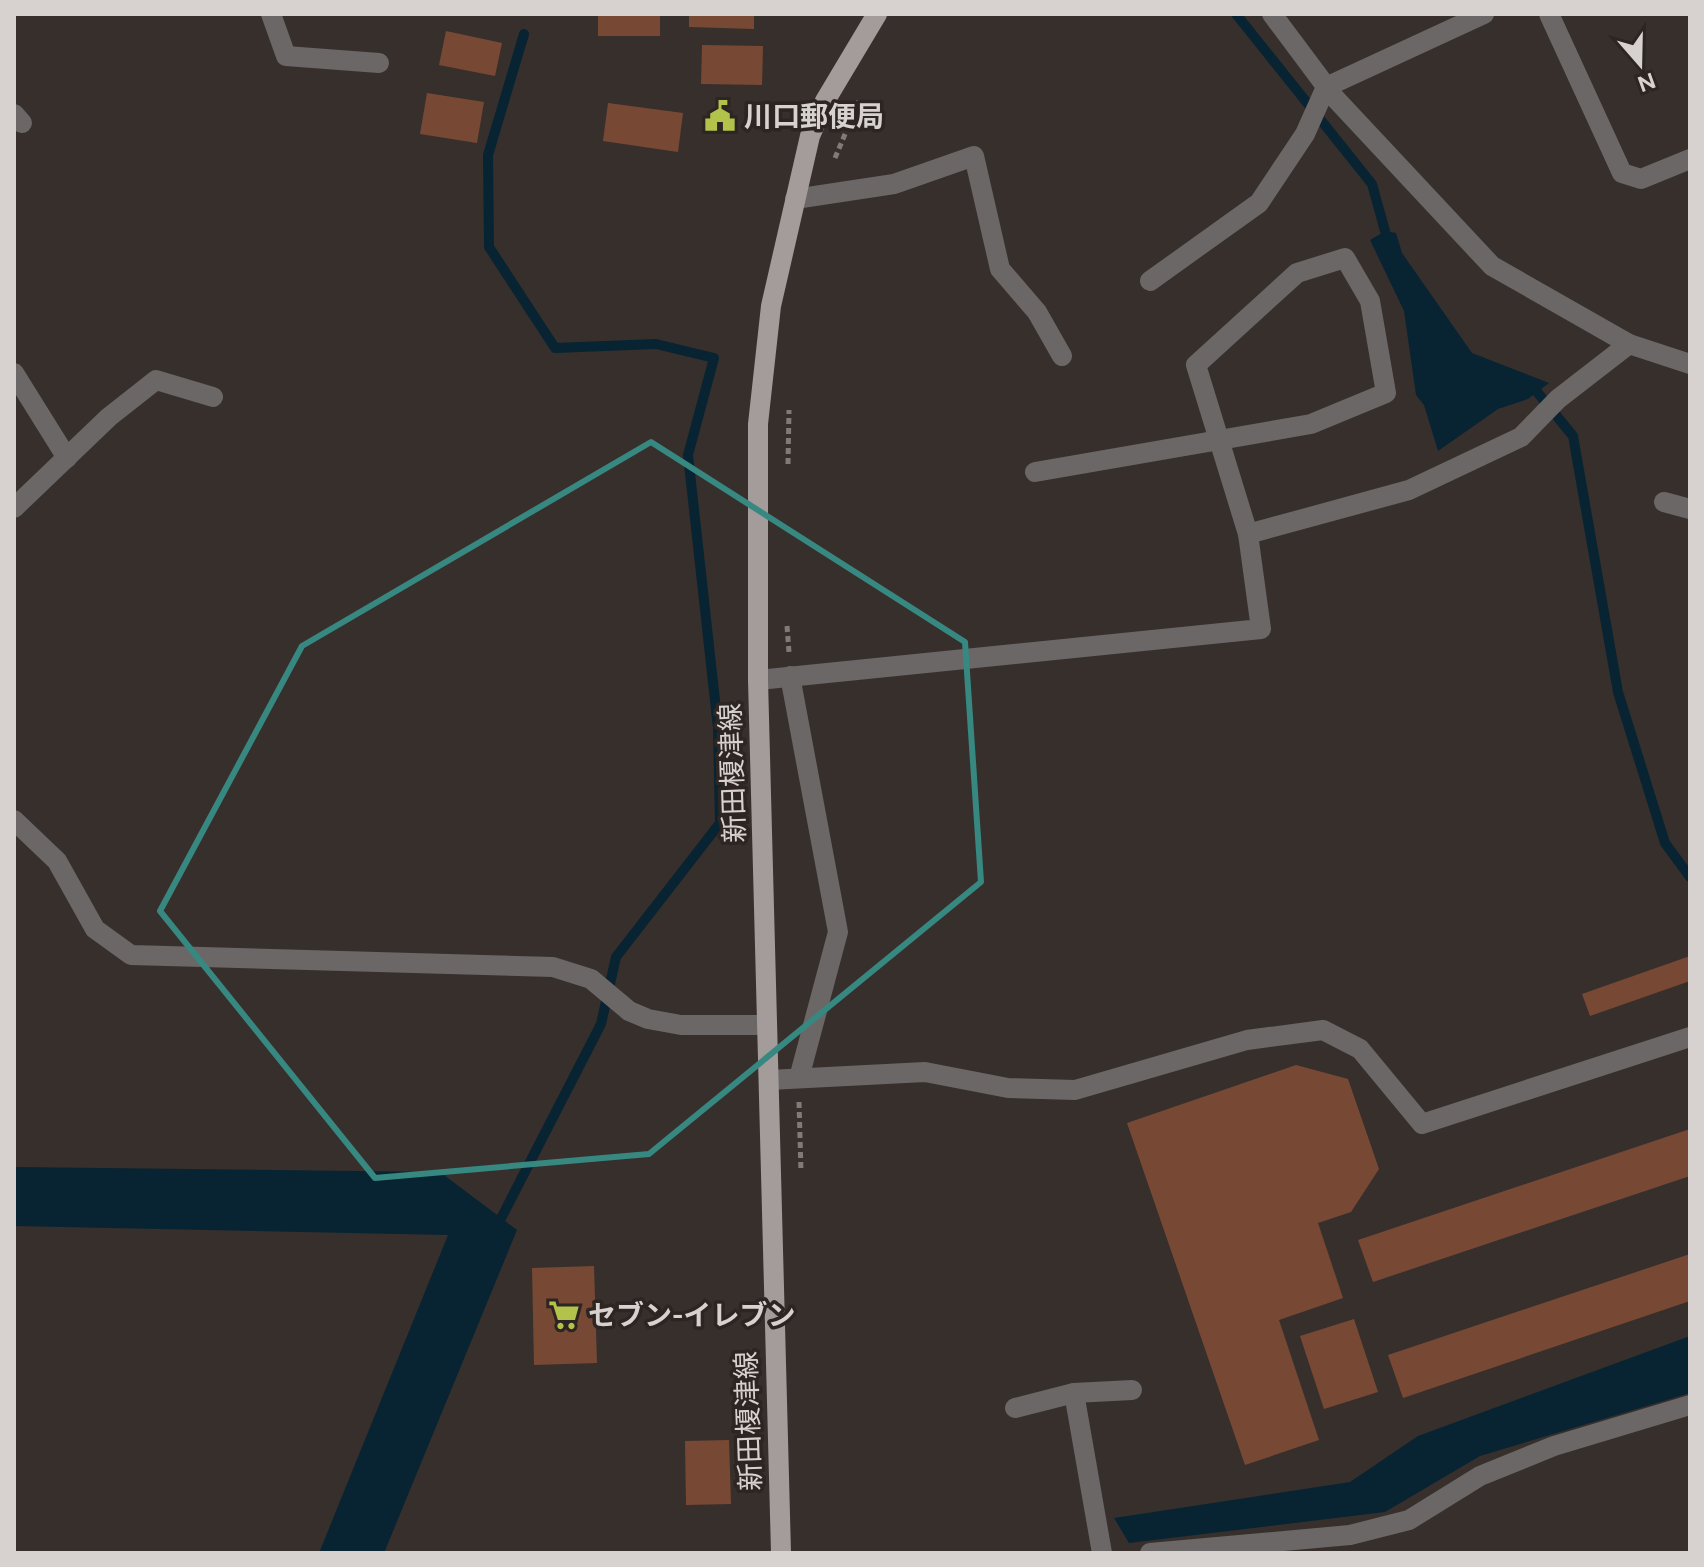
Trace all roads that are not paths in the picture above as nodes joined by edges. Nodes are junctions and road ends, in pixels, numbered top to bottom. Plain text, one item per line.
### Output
1 (271, 14) edge
2 (877, 14) edge
3 (1272, 14) edge
4 (1484, 14) edge
5 (1549, 14) edge
6 (379, 63) dead end
7 (1323, 94) junction
8 (1690, 159) edge
9 (795, 199) junction
10 (1150, 281) dead end
11 (1629, 344) junction
12 (1062, 356) dead end
13 (1690, 364) edge
14 (14, 373) edge
15 (213, 397) dead end
16 (1220, 440) junction
17 (67, 458) junction
18 (1035, 472) dead end
19 (1664, 502) dead end
20 (14, 508) edge
21 (1690, 509) edge
22 (1248, 534) junction
23 (790, 676) junction
24 (758, 680) junction
25 (14, 820) edge
26 (767, 1025) junction
27 (1690, 1037) edge
28 (799, 1078) junction
29 (769, 1080) junction
30 (1132, 1390) dead end
31 (1074, 1393) junction
32 (1690, 1405) edge
33 (1015, 1408) dead end
34 (781, 1553) edge
35 (1102, 1553) edge
36 (1150, 1553) edge

1 - 6 street
2 - 9 main road, 新田榎津線
3 - 7 street
4 - 7 street
5 - 8 street
7 - 10 street
7 - 11 street
9 - 12 street
9 - 24 main road, 新田榎津線
11 - 13 street
11 - 22 street
14 - 17 street
15 - 17 street
16 - 16 street
16 - 18 street
16 - 22 street
17 - 20 street
19 - 21 street
22 - 23 street
23 - 24 street
23 - 28 street
24 - 26 main road, 新田榎津線
25 - 26 street
26 - 29 main road, 新田榎津線
27 - 28 street
28 - 29 street
29 - 34 main road, 新田榎津線
30 - 31 street
31 - 33 street
31 - 35 street
32 - 36 street

